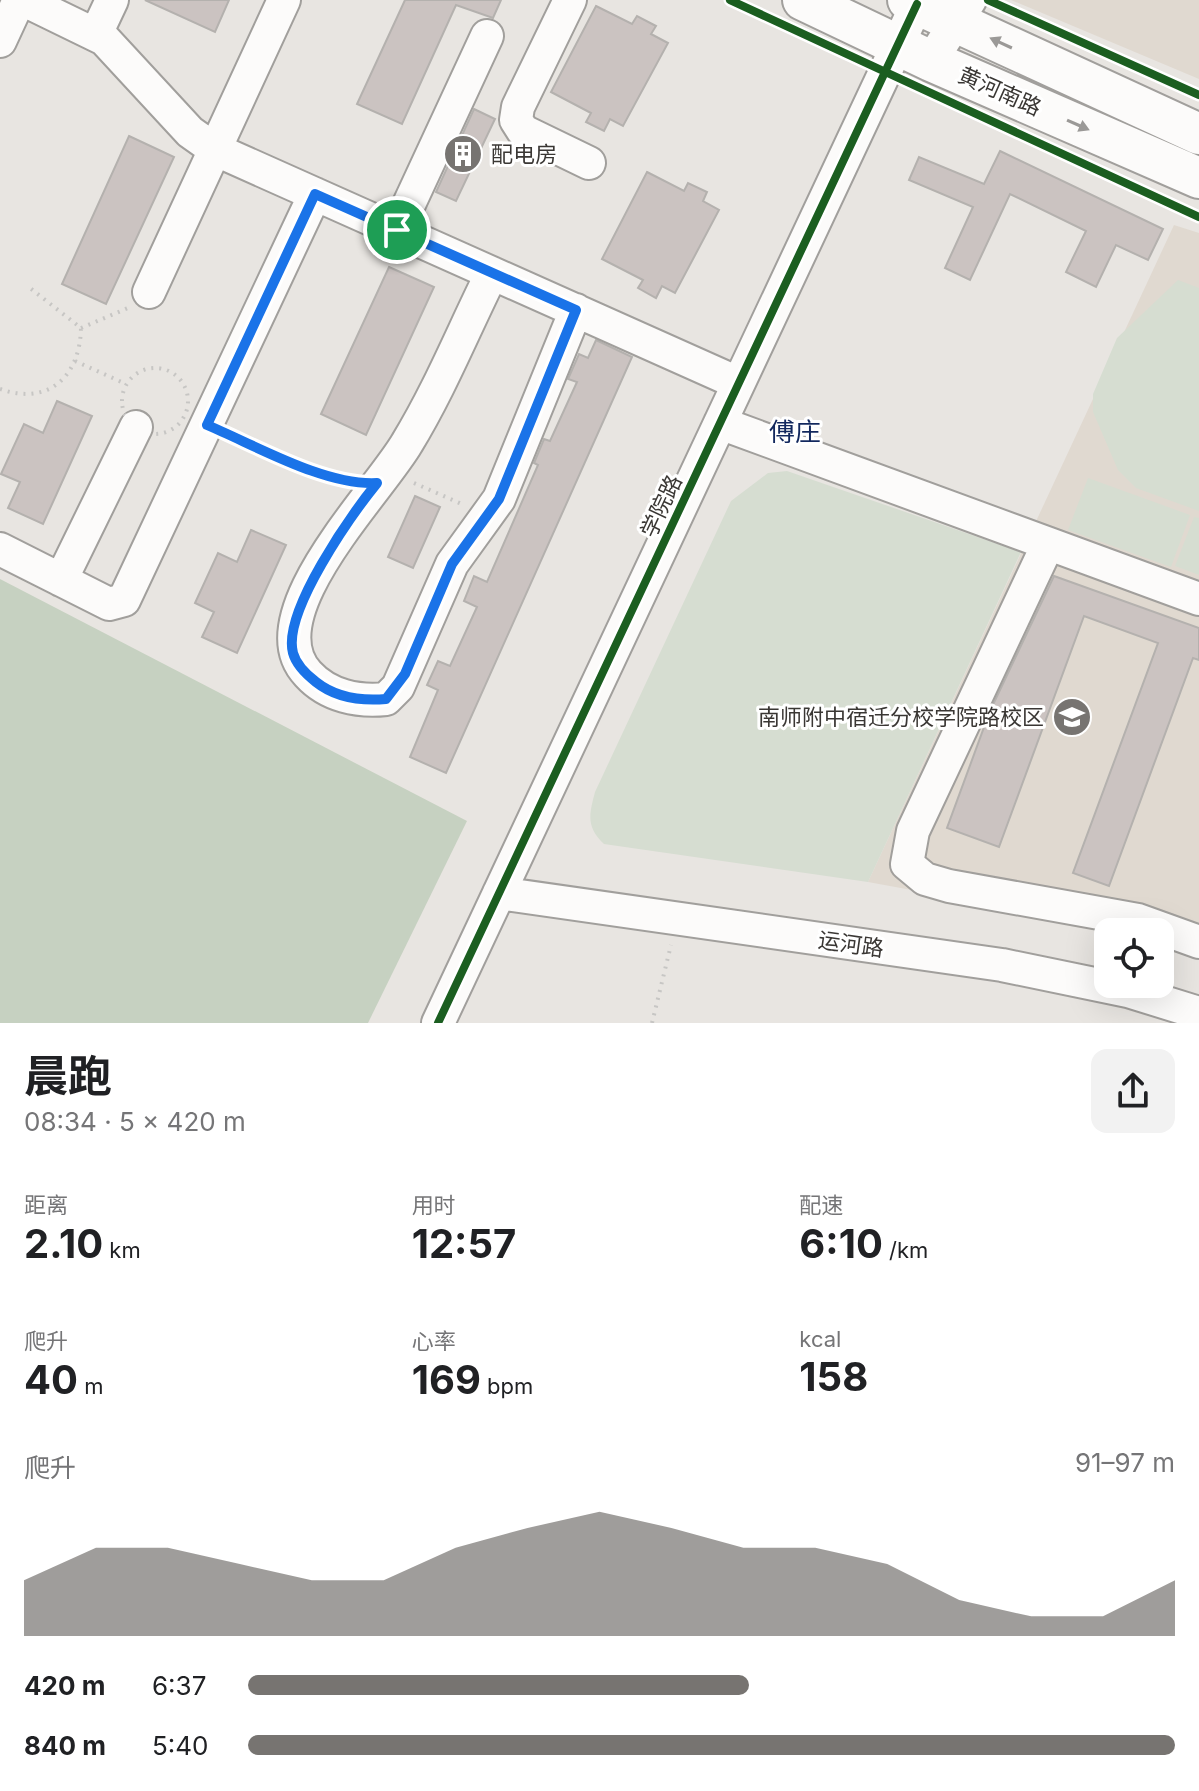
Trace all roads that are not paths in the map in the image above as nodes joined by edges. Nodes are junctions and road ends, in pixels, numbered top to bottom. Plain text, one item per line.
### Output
1 (112, 0) edge
2 (284, 0) edge
3 (570, 0) edge
4 (803, 0) edge
5 (26, 1) edge
6 (913, 2) edge
7 (963, 11) edge
8 (96, 34) junction
9 (487, 36) dead end
10 (0, 41) edge
11 (914, 52) junction
12 (1199, 134) edge
13 (214, 149) junction
14 (589, 163) dead end
15 (1199, 178) edge
16 (315, 194) junction
17 (397, 230) junction
18 (492, 273) junction
19 (149, 292) road end
20 (576, 310) junction
21 (738, 383) junction
22 (720, 423) junction
23 (136, 427) road end
24 (1048, 544) junction
25 (0, 549) edge
26 (61, 580) junction
27 (1199, 599) edge
28 (499, 893) junction
29 (1199, 942) edge
30 (1199, 1013) edge
31 (438, 1023) edge

1 - 8 street
2 - 13 street
3 - 14 street
4 - 11 main road, 黄河南路
5 - 8 street
5 - 10 street
6 - 7 main road, 黄河南路
6 - 11 street, 学院路
7 - 11 street
12 -> 7 main road, 黄河南路
8 - 13 street
9 - 17 street
11 -> 15 main road, 黄河南路
11 - 21 street, 学院路
13 - 16 street
13 - 19 street
16 - 17 street
16 - 26 street
17 - 18 street
18 - 20 street
18 - 20 street
20 - 21 street
21 - 22 street, 学院路
22 - 24 street
22 - 28 street, 学院路
23 - 26 street
24 - 27 street
24 - 29 street
25 - 26 street
28 - 30 street, 运河路
28 - 31 street, 学院路

